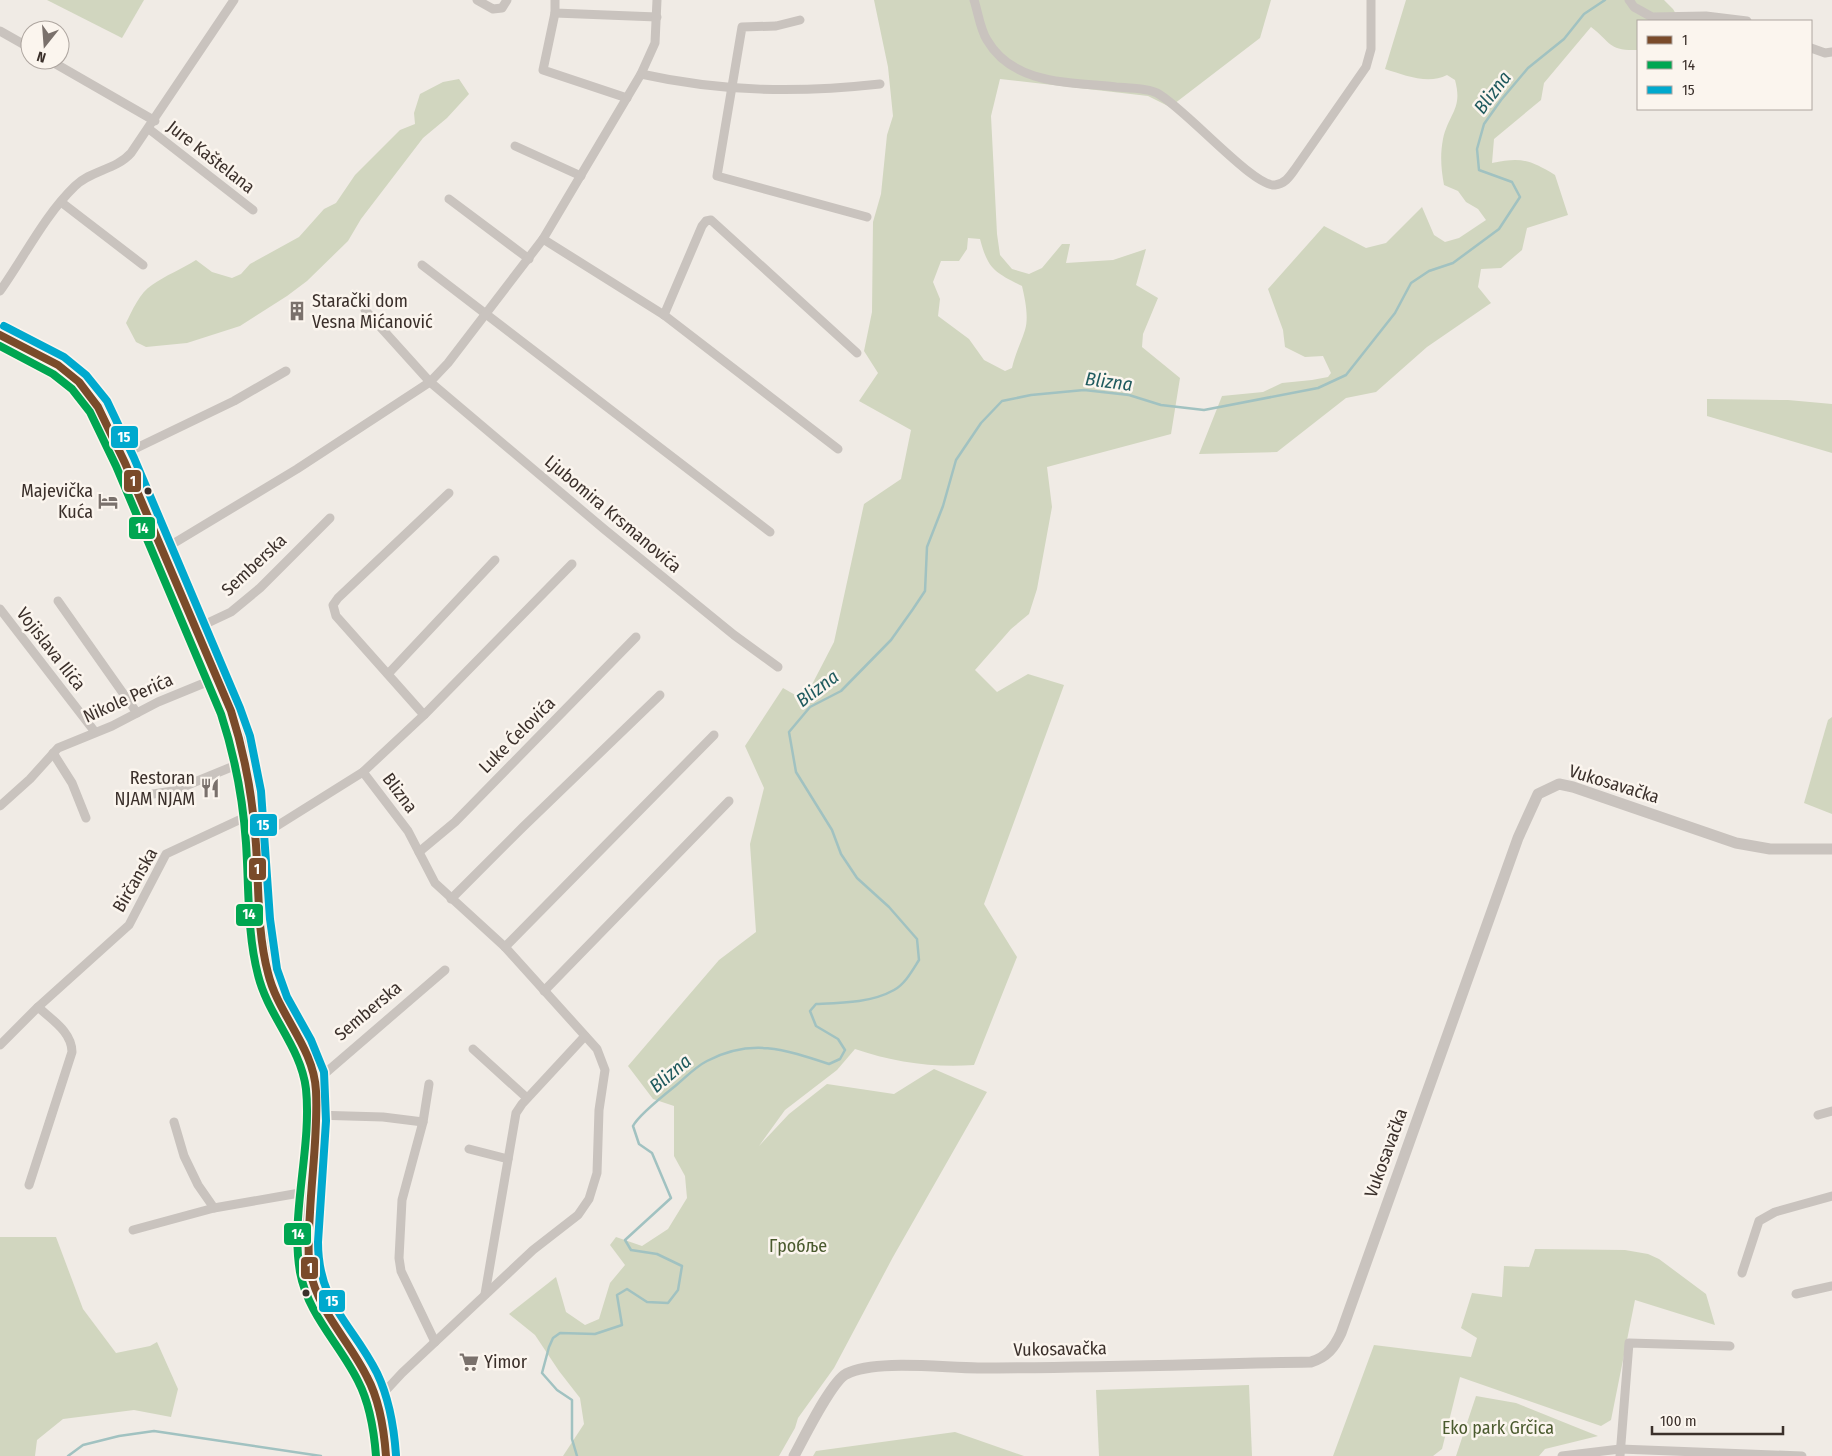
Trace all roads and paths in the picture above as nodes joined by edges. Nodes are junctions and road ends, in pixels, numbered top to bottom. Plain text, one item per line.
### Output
1 (234, 0) edge
2 (477, 0) edge
3 (507, 0) edge
4 (555, 0) edge
5 (657, 0) edge
6 (974, 0) edge
7 (1371, 0) edge
8 (1632, 3) edge
9 (555, 14) junction
10 (657, 17) junction
11 (800, 20) dead end
12 (1739, 20) edge
13 (0, 32) edge
14 (20, 43) edge
15 (1812, 48) edge
16 (1832, 52) edge
17 (67, 70) edge
18 (642, 74) junction
19 (880, 84) dead end
20 (732, 89) junction
21 (627, 98) junction
22 (154, 121) junction
23 (149, 129) junction
24 (514, 146) dead end
25 (581, 176) junction
26 (448, 199) dead end
27 (61, 202) junction
28 (253, 210) dead end
29 (867, 217) dead end
30 (543, 239) junction
31 (529, 259) junction
32 (143, 265) dead end
33 (422, 265) dead end
34 (0, 291) edge
35 (365, 310) dead end
36 (485, 314) junction
37 (664, 315) junction
38 (0, 335) edge
39 (857, 353) dead end
40 (286, 371) dead end
41 (430, 382) junction
42 (838, 449) dead end
43 (122, 455) junction
44 (449, 493) dead end
45 (330, 518) dead end
46 (770, 532) dead end
47 (161, 551) junction
48 (495, 560) dead end
49 (572, 564) dead end
50 (58, 601) dead end
51 (0, 609) edge
52 (197, 628) junction
53 (636, 638) dead end
54 (778, 668) dead end
55 (388, 674) junction
56 (219, 677) junction
57 (660, 694) dead end
58 (137, 713) junction
59 (424, 715) junction
60 (95, 732) junction
61 (714, 735) dead end
62 (53, 752) junction
63 (246, 761) junction
64 (363, 772) junction
65 (153, 794) dead end
66 (728, 801) dead end
67 (0, 806) edge
68 (254, 813) junction
69 (86, 818) dead end
70 (256, 838) junction
71 (1832, 849) edge
72 (419, 852) junction
73 (451, 899) junction
74 (505, 947) junction
75 (445, 970) dead end
76 (544, 991) junction
77 (38, 1007) junction
78 (585, 1036) junction
79 (0, 1045) edge
80 (473, 1049) dead end
81 (315, 1082) junction
82 (429, 1084) dead end
83 (527, 1098) junction
84 (1832, 1111) edge
85 (314, 1115) junction
86 (1818, 1115) dead end
87 (174, 1122) dead end
88 (423, 1122) junction
89 (469, 1149) dead end
90 (508, 1159) junction
91 (29, 1185) dead end
92 (311, 1191) junction
93 (1832, 1196) edge
94 (214, 1208) junction
95 (133, 1230) dead end
96 (1742, 1273) dead end
97 (1832, 1286) edge
98 (1796, 1294) dead end
99 (485, 1296) junction
100 (435, 1342) junction
101 (1730, 1346) dead end
102 (376, 1401) junction
103 (1620, 1452) edge
104 (1752, 1454) edge
105 (386, 1456) edge
106 (794, 1456) edge
107 (1562, 1456) edge
108 (1802, 1456) edge

1 - 22 street, Jure Kaštelana
2 - 3 street
4 - 9 street
5 - 10 street
6 - 7 street
8 - 12 street
9 - 10 street
9 - 21 street
10 - 18 street
11 - 20 street
13 - 14 street
15 - 16 street
17 - 22 street, Jure Kaštelana
18 - 20 street
18 - 21 street
19 - 20 street
20 - 29 street
21 - 25 street
22 - 23 street, Jure Kaštelana
23 - 27 street, Jure Kaštelana
23 - 28 street, Jure Kaštelana
24 - 25 street
25 - 30 street
26 - 31 street
27 - 32 street
27 - 34 street, Jure Kaštelana
30 - 31 street
30 - 37 street
31 - 36 street
33 - 36 street
35 - 41 street, Ljubomira Krsmanovića
36 - 41 street
36 - 46 street
37 - 39 street
37 - 42 street
38 - 43 main road
40 - 43 street
41 - 47 street
41 - 54 street, Ljubomira Krsmanovića
43 - 47 main road
44 - 55 street
45 - 52 street, Semberska
47 - 52 main road
48 - 55 street
49 - 59 street
50 - 58 street
51 - 60 street, Vojislava Ilića
52 - 56 main road
53 - 72 street, Luke Ćelovića
55 - 59 street
56 - 58 street, Nikole Perića
56 - 63 main road
57 - 73 street
58 - 60 street, Nikole Perića
59 - 64 street
60 - 62 street, Nikole Perića
61 - 74 street
62 - 67 street, Nikole Perića
62 - 69 street
63 - 65 street
63 - 68 main road
64 - 70 street
64 - 72 street, Blizna
66 - 76 street
68 - 70 main road
68 - 77 street, Birčanska
70 - 81 main road
71 - 106 street, Vukosavačka
72 - 73 street, Blizna
73 - 74 street, Blizna
74 - 76 street, Blizna
75 - 81 street, Semberska
76 - 78 street, Blizna
77 - 79 street, Birčanska
77 - 91 street
78 - 83 street
78 - 99 street, Blizna
80 - 83 street
81 - 85 main road
82 - 88 street
83 - 90 street
84 - 86 street
85 - 88 street
85 - 92 main road
87 - 94 street
88 - 100 street
89 - 90 street
90 - 99 street
92 - 94 street
92 - 102 main road
93 - 96 street
94 - 95 street
97 - 98 street
99 - 100 street, Blizna
100 - 102 street, Blizna
101 - 103 street
102 - 105 main road
103 - 104 street
103 - 107 street
104 - 108 street

